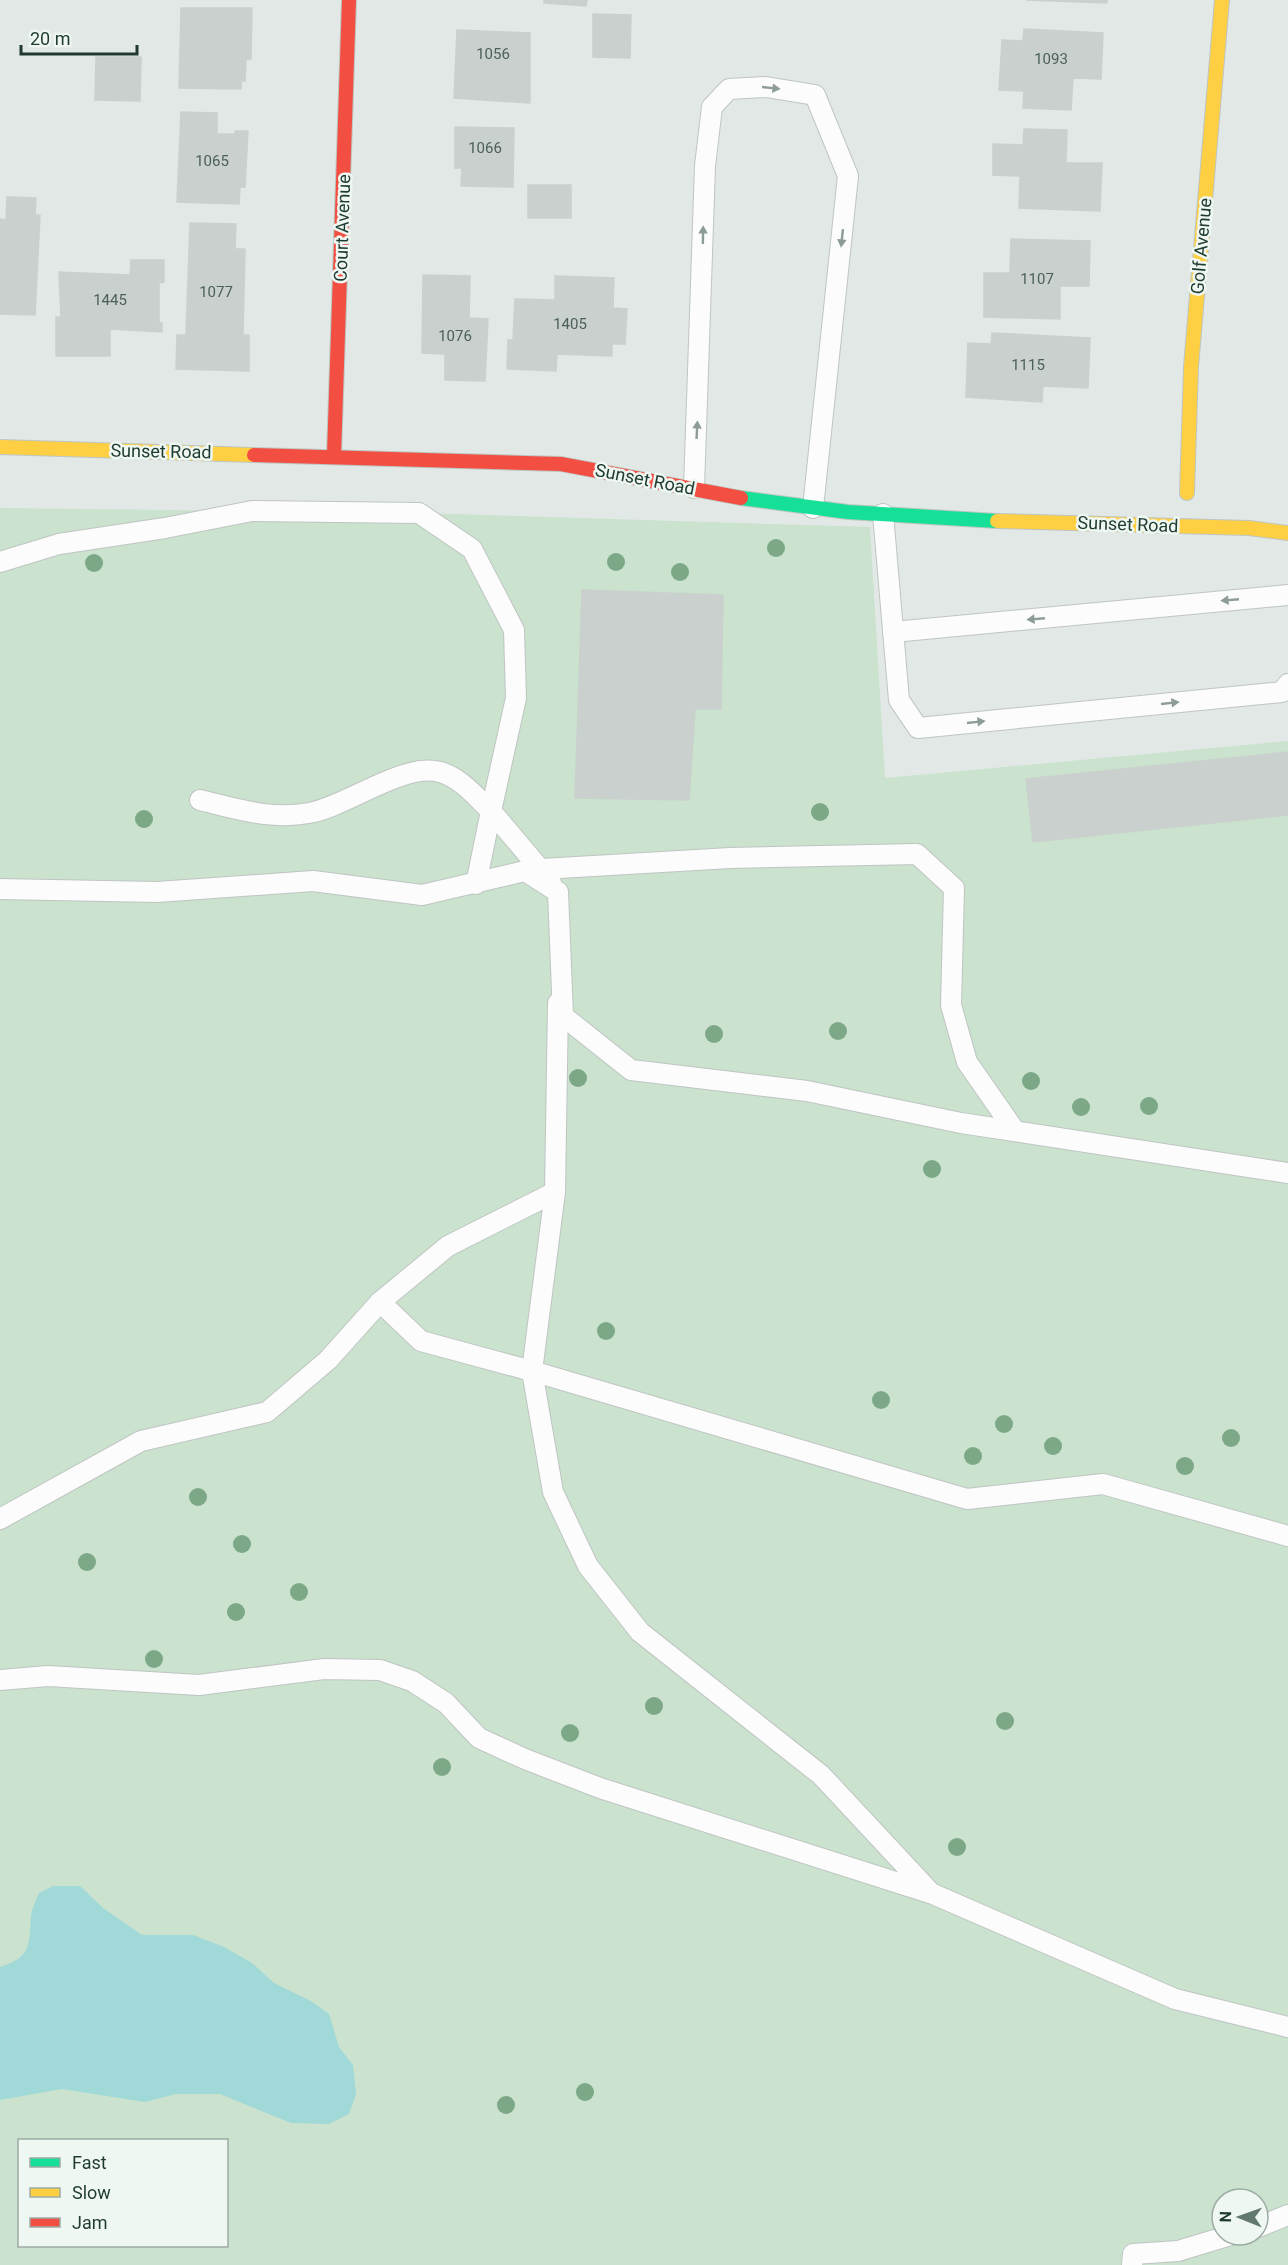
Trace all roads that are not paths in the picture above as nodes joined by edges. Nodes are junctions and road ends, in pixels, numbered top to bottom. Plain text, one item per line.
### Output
1 (350, 0) edge
2 (1222, 0) edge
3 (0, 447) edge
4 (334, 455) junction
5 (694, 488) junction
6 (1187, 493) dead end
7 (813, 508) junction
8 (883, 514) junction
9 (1288, 533) edge
10 (0, 562) edge
11 (1288, 595) edge
12 (893, 632) junction
13 (1285, 688) edge
14 (200, 800) dead end
15 (491, 811) junction
16 (542, 869) junction
17 (476, 884) junction
18 (0, 889) edge
19 (558, 892) junction
20 (1015, 1131) junction
21 (1288, 1173) edge
22 (555, 1192) junction
23 (380, 1302) junction
24 (532, 1371) junction
25 (0, 1519) edge
26 (1288, 1536) edge
27 (0, 1680) edge
28 (933, 1894) junction
29 (1288, 2027) edge
30 (1288, 2215) edge
31 (1270, 2222) edge
32 (1210, 2242) edge
33 (1132, 2265) edge

1 - 4 street, Court Avenue
2 - 6 street, Golf Avenue
3 - 4 street, Sunset Road
4 - 5 street, Sunset Road
5 - 7 street, Sunset Road
5 -> 7 lane
7 - 8 street, Sunset Road
8 - 9 street, Sunset Road
8 - 12 lane
10 - 15 lane
11 -> 12 lane
12 -> 13 lane
14 - 15 lane
15 - 16 lane
15 - 17 lane
16 - 19 lane
16 - 20 lane
17 - 18 lane
17 - 19 lane
19 - 20 lane
19 - 22 lane
20 - 21 lane
22 - 23 lane
22 - 24 lane
23 - 24 lane
23 - 25 lane
24 - 26 lane
24 - 28 lane
27 - 28 lane
28 - 29 lane
30 - 31 lane
32 - 33 lane

